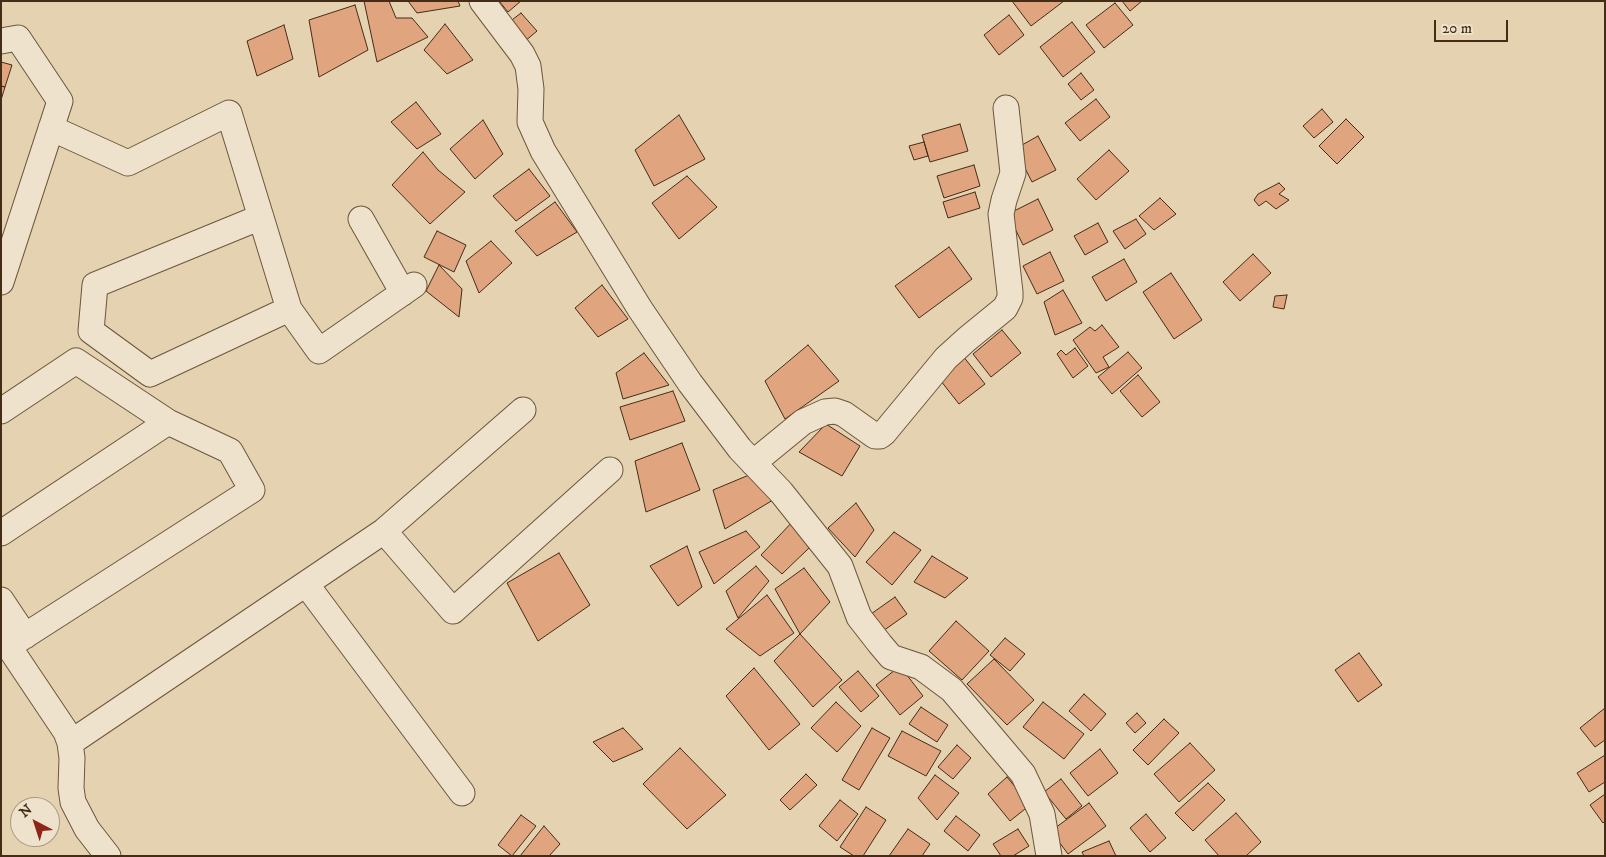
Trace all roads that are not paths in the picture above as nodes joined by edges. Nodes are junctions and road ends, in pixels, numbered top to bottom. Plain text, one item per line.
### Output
1 (482, 1) edge
2 (1, 41) edge
3 (1006, 108) dead end
4 (50, 128) junction
5 (261, 217) junction
6 (361, 219) dead end
7 (1, 282) edge
8 (289, 310) junction
9 (522, 410) dead end
10 (1, 411) edge
11 (168, 422) junction
12 (753, 463) junction
13 (610, 470) dead end
14 (384, 531) junction
15 (1, 534) edge
16 (306, 584) junction
17 (1, 600) edge
18 (12, 639) edge
19 (70, 743) junction
20 (462, 793) dead end
21 (108, 856) edge
22 (1049, 856) edge

1 - 12 street
2 - 4 street
3 - 12 street
4 - 5 street
4 - 7 street
5 - 8 street
5 - 8 street
6 - 8 street
9 - 14 street
10 - 11 street
11 - 15 street
11 - 18 street
12 - 22 street
13 - 14 street
14 - 16 street
16 - 19 street
16 - 20 street
17 - 18 street
18 - 19 street
19 - 21 street

